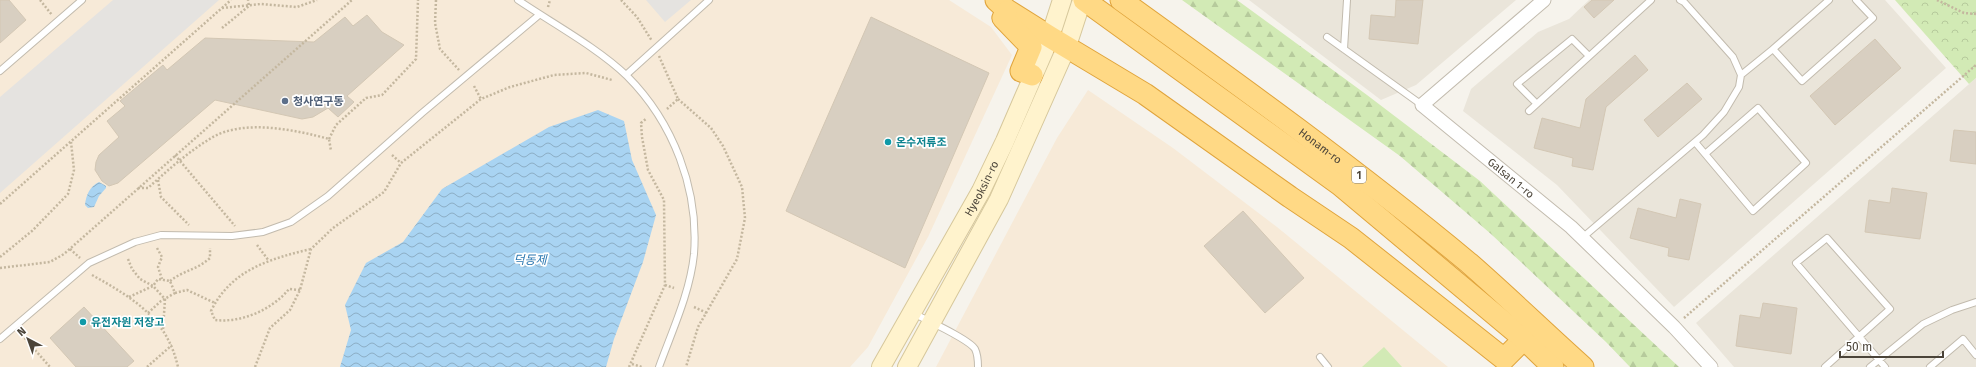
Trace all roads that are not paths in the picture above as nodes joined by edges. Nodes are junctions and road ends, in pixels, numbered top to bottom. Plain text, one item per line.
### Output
1 (82, 0) edge
2 (518, 0) edge
3 (708, 0) edge
4 (1062, 0) edge
5 (1083, 0) edge
6 (1121, 0) edge
7 (1347, 0) edge
8 (1544, 0) edge
9 (1640, 0) edge
10 (1651, 0) edge
11 (1680, 0) edge
12 (1829, 0) edge
13 (1856, 0) edge
14 (1002, 5) edge
15 (1645, 5) junction
16 (540, 15) junction
17 (1326, 37) dead end
18 (1058, 42) junction
19 (1344, 49) junction
20 (1773, 49) junction
21 (1589, 56) junction
22 (0, 72) edge
23 (626, 75) junction
24 (1032, 75) junction
25 (1741, 75) junction
26 (1537, 104) junction
27 (1422, 105) junction
28 (1529, 111) dead end
29 (1695, 142) junction
30 (1705, 154) junction
31 (1582, 238) junction
32 (1976, 302) edge
33 (912, 312) junction
34 (931, 323) junction
35 (1859, 336) junction
36 (0, 339) edge
37 (1524, 339) junction
38 (1976, 355) edge
39 (1320, 357) dead end
40 (1878, 359) junction
41 (1933, 366) edge
42 (659, 367) edge
43 (880, 367) edge
44 (907, 367) edge
45 (978, 367) edge
46 (1328, 367) edge
47 (1553, 367) edge
48 (1583, 367) edge
49 (1711, 367) edge
50 (1825, 367) edge
51 (1870, 367) edge
52 (1885, 367) edge

1 - 22 lane
2 - 16 lane
3 - 23 lane
4 - 18 main road, Hyeoksin-ro
5 - 18 main road, Hyeoksin-ro
5 - 37 highway, Honam-ro / 1
6 - 48 highway, Honam-ro / 1
7 - 19 lane
8 - 27 street
9 - 15 lane
10 - 15 lane
11 - 25 lane
12 - 20 lane
13 - 20 lane
14 - 18 highway
14 - 24 highway
15 - 21 lane
16 - 23 lane
16 - 36 lane
17 - 19 lane
18 - 24 main road, Hyeoksin-ro
18 - 34 main road, Hyeoksin-ro
18 - 37 highway
19 - 27 lane
20 - 25 lane
21 - 26 lane
21 - 26 lane
23 - 42 lane
24 - 33 main road, Hyeoksin-ro
25 - 29 lane
26 - 28 lane
27 - 31 street, Galsan 1-ro
29 - 30 lane
29 - 31 lane
30 - 30 lane
31 - 49 street, Galsan 1-ro
32 - 40 lane
33 - 34 lane
33 - 43 main road, Hyeoksin-ro
34 - 44 main road, Hyeoksin-ro
34 - 45 lane
35 - 35 lane
35 - 40 lane
35 - 50 lane
37 - 47 highway, Honam-ro / 1
38 - 41 lane
39 - 46 lane
40 - 51 lane
40 - 52 lane

